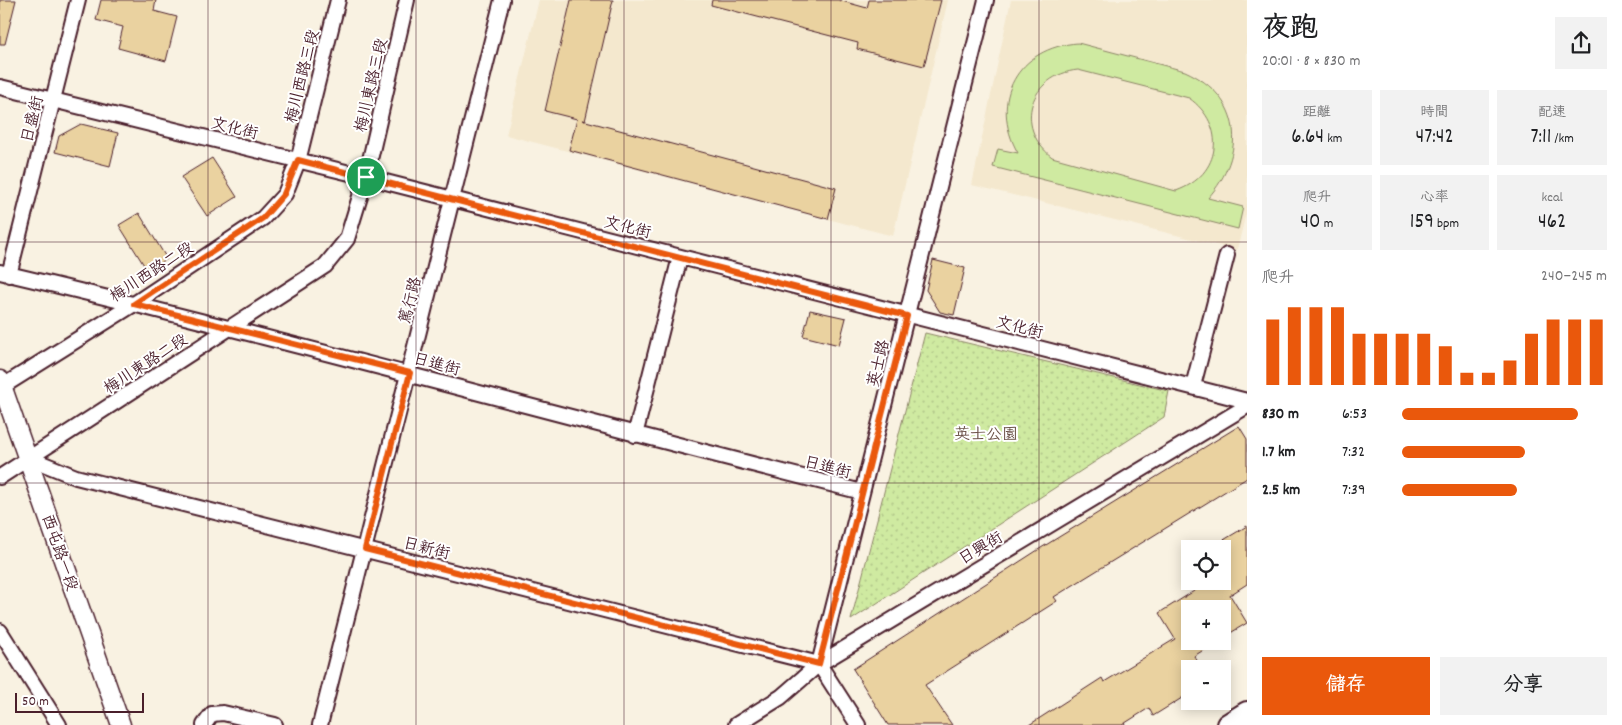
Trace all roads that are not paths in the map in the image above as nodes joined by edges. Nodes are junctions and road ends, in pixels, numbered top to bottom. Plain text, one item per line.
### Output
1 (78, 0) edge
2 (338, 0) edge
3 (407, 0) edge
4 (502, 0) edge
5 (986, 0) edge
6 (0, 87) edge
7 (54, 100) junction
8 (298, 160) junction
9 (366, 177) junction
10 (452, 200) junction
11 (1227, 255) dead end
12 (680, 257) junction
13 (4, 274) edge
14 (134, 304) junction
15 (907, 316) junction
16 (230, 328) junction
17 (410, 373) junction
18 (1, 385) edge
19 (1193, 386) junction
20 (1247, 401) edge
21 (1247, 406) edge
22 (635, 435) junction
23 (29, 458) junction
24 (0, 477) edge
25 (862, 492) junction
26 (365, 549) junction
27 (0, 631) edge
28 (819, 664) junction
29 (1247, 713) edge
30 (58, 725) edge
31 (121, 725) edge
32 (204, 725) edge
33 (275, 725) edge
34 (320, 725) edge
35 (736, 725) edge
36 (858, 725) edge
37 (1228, 725) edge

1 - 7 street, 日盛街
2 - 8 street, 梅川西路三段
3 - 9 street, 梅川東路三段
4 - 10 street, 篤行路
5 - 15 street, 英士路
6 - 7 street, 文化街
7 - 8 street, 文化街
7 - 13 street, 日盛街
8 - 9 street, 文化街
8 - 14 street, 梅川西路二段
9 - 10 street, 文化街
9 - 16 street, 梅川東路二段
10 - 12 street, 文化街
10 - 17 street, 篤行路
11 - 19 street
12 - 15 street, 文化街
12 - 22 street
13 - 14 street, 日進街
14 - 16 street, 日進街
14 - 18 street, 梅川西路二段
15 - 19 street, 文化街
15 - 25 street, 英士路
16 - 17 street, 日進街
16 - 23 street, 梅川東路二段
17 - 22 street, 日進街
17 - 26 street, 篤行路
18 - 23 street, 西屯路一段
19 - 20 street, 文化街
21 - 28 street, 日興街
22 - 25 street, 日進街
23 - 24 street, 梅川東路二段
23 - 26 street, 日新街
23 - 31 street, 西屯路一段
25 - 28 street, 英士路
26 - 28 street, 日新街
26 - 34 street, 篤行路
27 - 30 street
28 - 35 street, 日興街
28 - 36 street
29 - 37 main road
32 - 33 street

